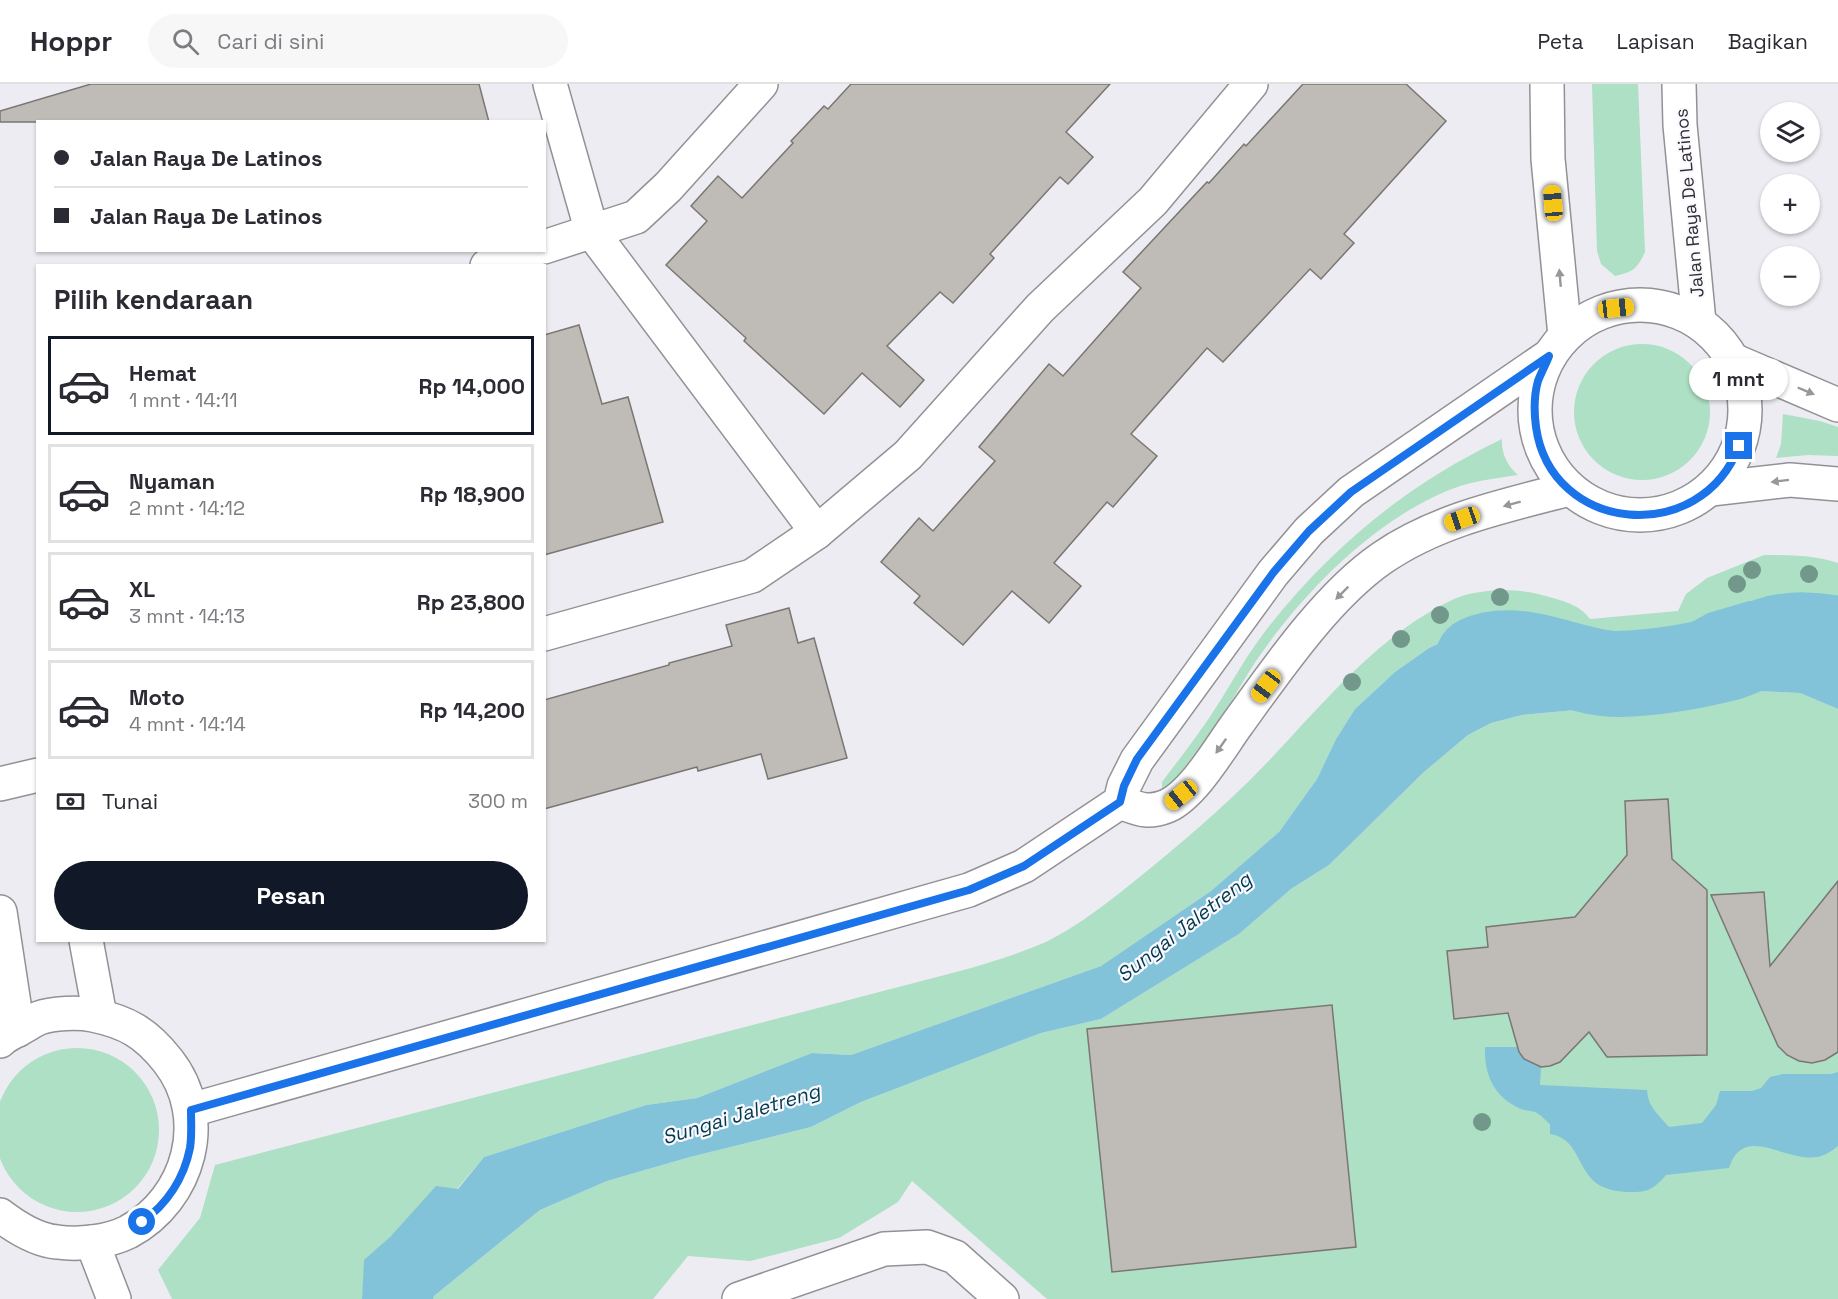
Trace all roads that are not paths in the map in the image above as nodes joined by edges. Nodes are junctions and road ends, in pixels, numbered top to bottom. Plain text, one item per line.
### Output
1 (550, 84) edge
2 (761, 84) edge
3 (1251, 84) edge
4 (1547, 84) edge
5 (1679, 84) edge
6 (591, 232) junction
7 (546, 246) edge
8 (528, 252) edge
9 (493, 264) edge
10 (1699, 322) junction
11 (1557, 346) junction
12 (1735, 361) junction
13 (1838, 405) edge
14 (1838, 484) edge
15 (1569, 489) junction
16 (1711, 489) junction
17 (817, 532) junction
18 (546, 633) edge
19 (36, 775) edge
20 (0, 784) edge
21 (1120, 802) junction
22 (0, 912) edge
23 (86, 942) edge
24 (100, 1016) junction
25 (9, 1035) edge
26 (191, 1110) junction
27 (0, 1215) edge
28 (92, 1242) junction
29 (114, 1299) edge
30 (739, 1299) edge
31 (1002, 1299) edge

1 - 6 street
2 - 6 street
3 - 17 street
11 -> 4 street, Jalan Raya De Latinos
5 - 10 street, Jalan Raya De Latinos
6 - 7 street
6 - 17 street
8 - 9 street
10 - 11 street, Jalan Raya De Latinos
10 - 12 street, Jalan Raya De Latinos
11 - 15 street, Jalan Raya De Latinos
11 - 21 street, Jalan Raya De Latinos
12 -> 13 street, Jalan Raya De Latinos
12 - 16 street, Jalan Raya De Latinos
14 -> 16 street, Jalan Raya De Latinos
15 - 16 street, Jalan Raya De Latinos
15 -> 21 street
17 - 18 street
19 - 20 street
21 - 26 street
22 - 25 street
23 - 24 street
24 - 25 street
24 - 26 street
26 - 28 street
27 - 28 street
28 - 29 street
30 - 31 street

